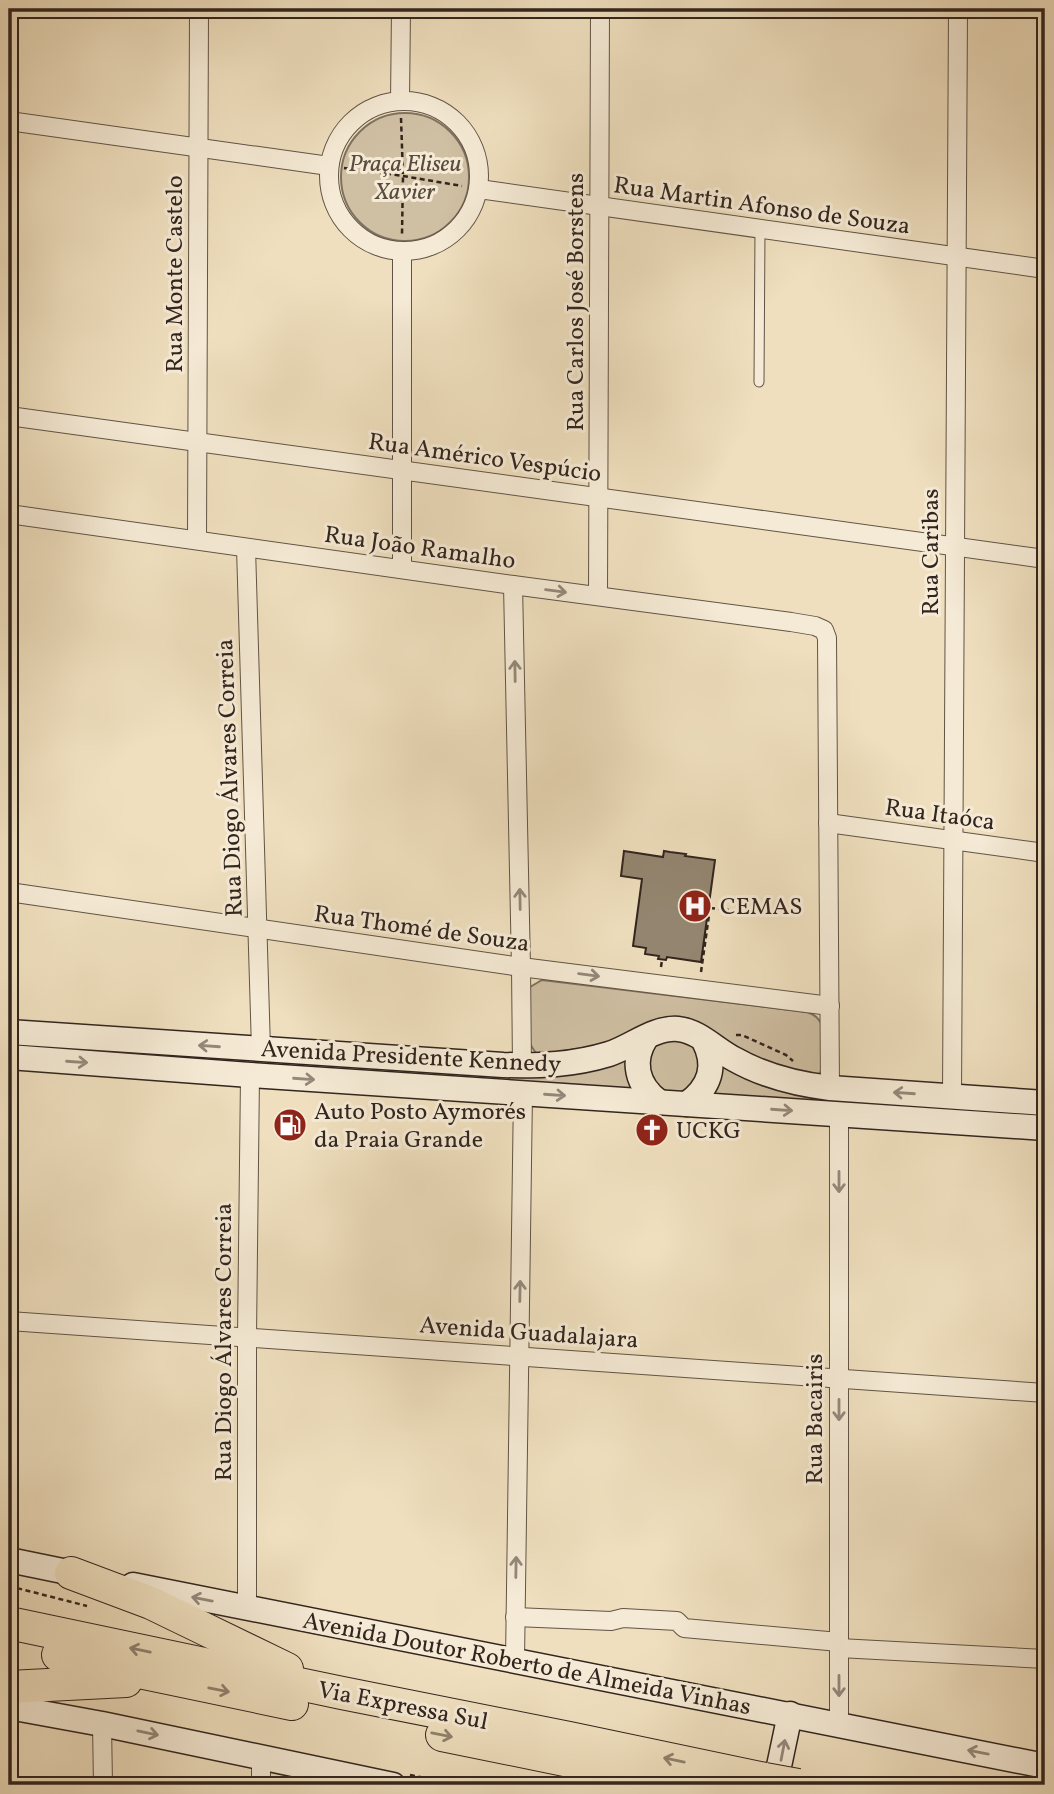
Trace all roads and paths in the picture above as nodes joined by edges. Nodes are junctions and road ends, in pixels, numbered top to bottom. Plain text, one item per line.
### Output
1 (199, 9) edge
2 (401, 9) edge
3 (600, 9) edge
4 (958, 9) edge
5 (400, 101) junction
6 (9, 121) edge
7 (198, 147) junction
8 (329, 166) junction
9 (403, 176) junction
10 (479, 189) junction
11 (600, 207) junction
12 (760, 230) junction
13 (401, 251) junction
14 (955, 257) junction
15 (1045, 269) edge
16 (759, 382) dead end
17 (9, 416) edge
18 (198, 443) junction
19 (402, 470) junction
20 (599, 497) junction
21 (9, 513) edge
22 (197, 540) junction
23 (954, 546) junction
24 (246, 548) junction
25 (1045, 559) edge
26 (402, 569) junction
27 (513, 585) junction
28 (598, 596) junction
29 (828, 823) junction
30 (953, 840) junction
31 (1045, 853) edge
32 (9, 892) edge
33 (729, 910) dead end
34 (258, 929) junction
35 (521, 967) junction
36 (699, 989) junction
37 (830, 1006) junction
38 (9, 1032) edge
39 (646, 1038) junction
40 (704, 1041) junction
41 (261, 1049) junction
42 (9, 1057) edge
43 (522, 1066) junction
44 (250, 1075) junction
45 (830, 1088) junction
46 (523, 1092) junction
47 (952, 1096) junction
48 (658, 1101) junction
49 (1045, 1103) edge
50 (687, 1104) junction
51 (839, 1114) junction
52 (1045, 1128) edge
53 (9, 1321) edge
54 (247, 1336) junction
55 (519, 1356) junction
56 (839, 1380) junction
57 (1045, 1393) edge
58 (9, 1560) edge
59 (71, 1573) junction
60 (247, 1608) junction
61 (515, 1618) junction
62 (9, 1623) edge
63 (9, 1644) edge
64 (839, 1645) junction
65 (1045, 1659) edge
66 (515, 1660) junction
67 (178, 1681) junction
68 (9, 1687) edge
69 (342, 1693) junction
70 (9, 1707) edge
71 (790, 1714) junction
72 (102, 1724) junction
73 (839, 1724) junction
74 (261, 1756) junction
75 (1045, 1766) edge
76 (770, 1782) edge
77 (103, 1785) edge
78 (261, 1785) edge
79 (393, 1785) edge
80 (691, 1785) edge
81 (798, 1785) edge

1 - 7 street, Rua Monte Castelo
2 - 5 street
3 - 11 street, Rua Carlos José Borstens
4 - 14 street, Rua Caribas
5 - 8 street
5 - 9 path
5 - 10 street
6 - 7 street
7 - 8 street
7 - 18 street, Rua Monte Castelo
8 - 9 path
8 - 13 street
9 - 10 path
9 - 13 path
10 - 11 street, Rua Martin Afonso de Souza
10 - 13 street
11 - 12 street, Rua Martin Afonso de Souza
11 - 20 street, Rua Carlos José Borstens
12 - 14 street, Rua Martin Afonso de Souza
12 - 16 lane
13 - 19 street
14 - 15 street, Rua Martin Afonso de Souza
14 - 23 street, Rua Caribas
17 - 18 street, Rua Américo Vespúcio
18 - 19 street, Rua Américo Vespúcio
18 - 22 street, Rua Monte Castelo
19 - 20 street, Rua Américo Vespúcio
19 - 26 street
20 - 23 street, Rua Américo Vespúcio
20 - 28 street, Rua Carlos José Borstens
21 - 22 street, Rua João Ramalho
22 - 24 street, Rua João Ramalho
23 - 25 street, Rua Américo Vespúcio
23 - 30 street, Rua Caribas
24 - 26 street, Rua João Ramalho
24 - 34 street, Rua Diogo Álvares Correia
26 - 27 street, Rua João Ramalho
27 -> 28 street, Rua João Ramalho
35 -> 27 street
28 - 29 street, Rua João Ramalho
29 - 30 street, Rua Itaóca
29 - 37 street
30 - 31 street, Rua Itaóca
30 - 47 street, Rua Caribas
32 - 34 street, Rua Thomé de Souza
33 - 36 path
34 - 35 street, Rua Thomé de Souza
34 - 41 street, Rua Diogo Álvares Correia
35 -> 36 street, Rua Thomé de Souza
35 - 43 street
36 - 37 street, Rua Thomé de Souza
37 - 45 street
41 -> 38 main road, Avenida Presidente Kennedy
39 - 40 main road, Avenida Presidente Kennedy
39 - 43 main road, Avenida Presidente Kennedy
39 - 48 main road
40 - 45 main road, Avenida Presidente Kennedy
40 - 50 main road
41 - 43 main road, Avenida Presidente Kennedy
42 -> 44 main road, Avenida Presidente Kennedy
44 -> 46 main road, Avenida Presidente Kennedy
44 - 54 street, Rua Diogo Álvares Correia
47 -> 45 main road, Avenida Presidente Kennedy
46 -> 48 main road, Avenida Presidente Kennedy
55 -> 46 street
47 - 49 main road, Avenida Presidente Kennedy
48 - 50 main road, Avenida Presidente Kennedy
50 -> 51 main road, Avenida Presidente Kennedy
51 - 52 main road, Avenida Presidente Kennedy
51 -> 56 street, Rua Bacairis
53 - 54 street, Avenida Guadalajara
54 - 55 street, Avenida Guadalajara
54 - 60 street, Rua Diogo Álvares Correia
55 - 56 street, Avenida Guadalajara
61 -> 55 street
56 - 57 street, Avenida Guadalajara
56 -> 64 street, Rua Bacairis
58 - 59 main road, Avenida Doutor Roberto de Almeida Vinhas
60 -> 59 main road, Avenida Doutor Roberto de Almeida Vinhas
59 - 69 highway
60 - 66 main road, Avenida Doutor Roberto de Almeida Vinhas
61 - 64 street
61 - 66 street
69 -> 62 highway, Via Expressa Sul
63 - 67 highway, Via Expressa Sul
64 - 65 street
64 -> 73 street, Rua Bacairis
66 - 71 main road, Avenida Doutor Roberto de Almeida Vinhas
67 - 68 highway
67 -> 80 highway, Via Expressa Sul
76 -> 69 highway, Via Expressa Sul
70 - 72 main road
71 - 73 main road, Avenida Doutor Roberto de Almeida Vinhas
76 -> 71 main road
72 -> 74 main road
72 - 77 street
75 -> 73 main road, Avenida Doutor Roberto de Almeida Vinhas
74 - 78 street
74 - 79 main road
76 - 81 highway, Via Expressa Sul, bridge

